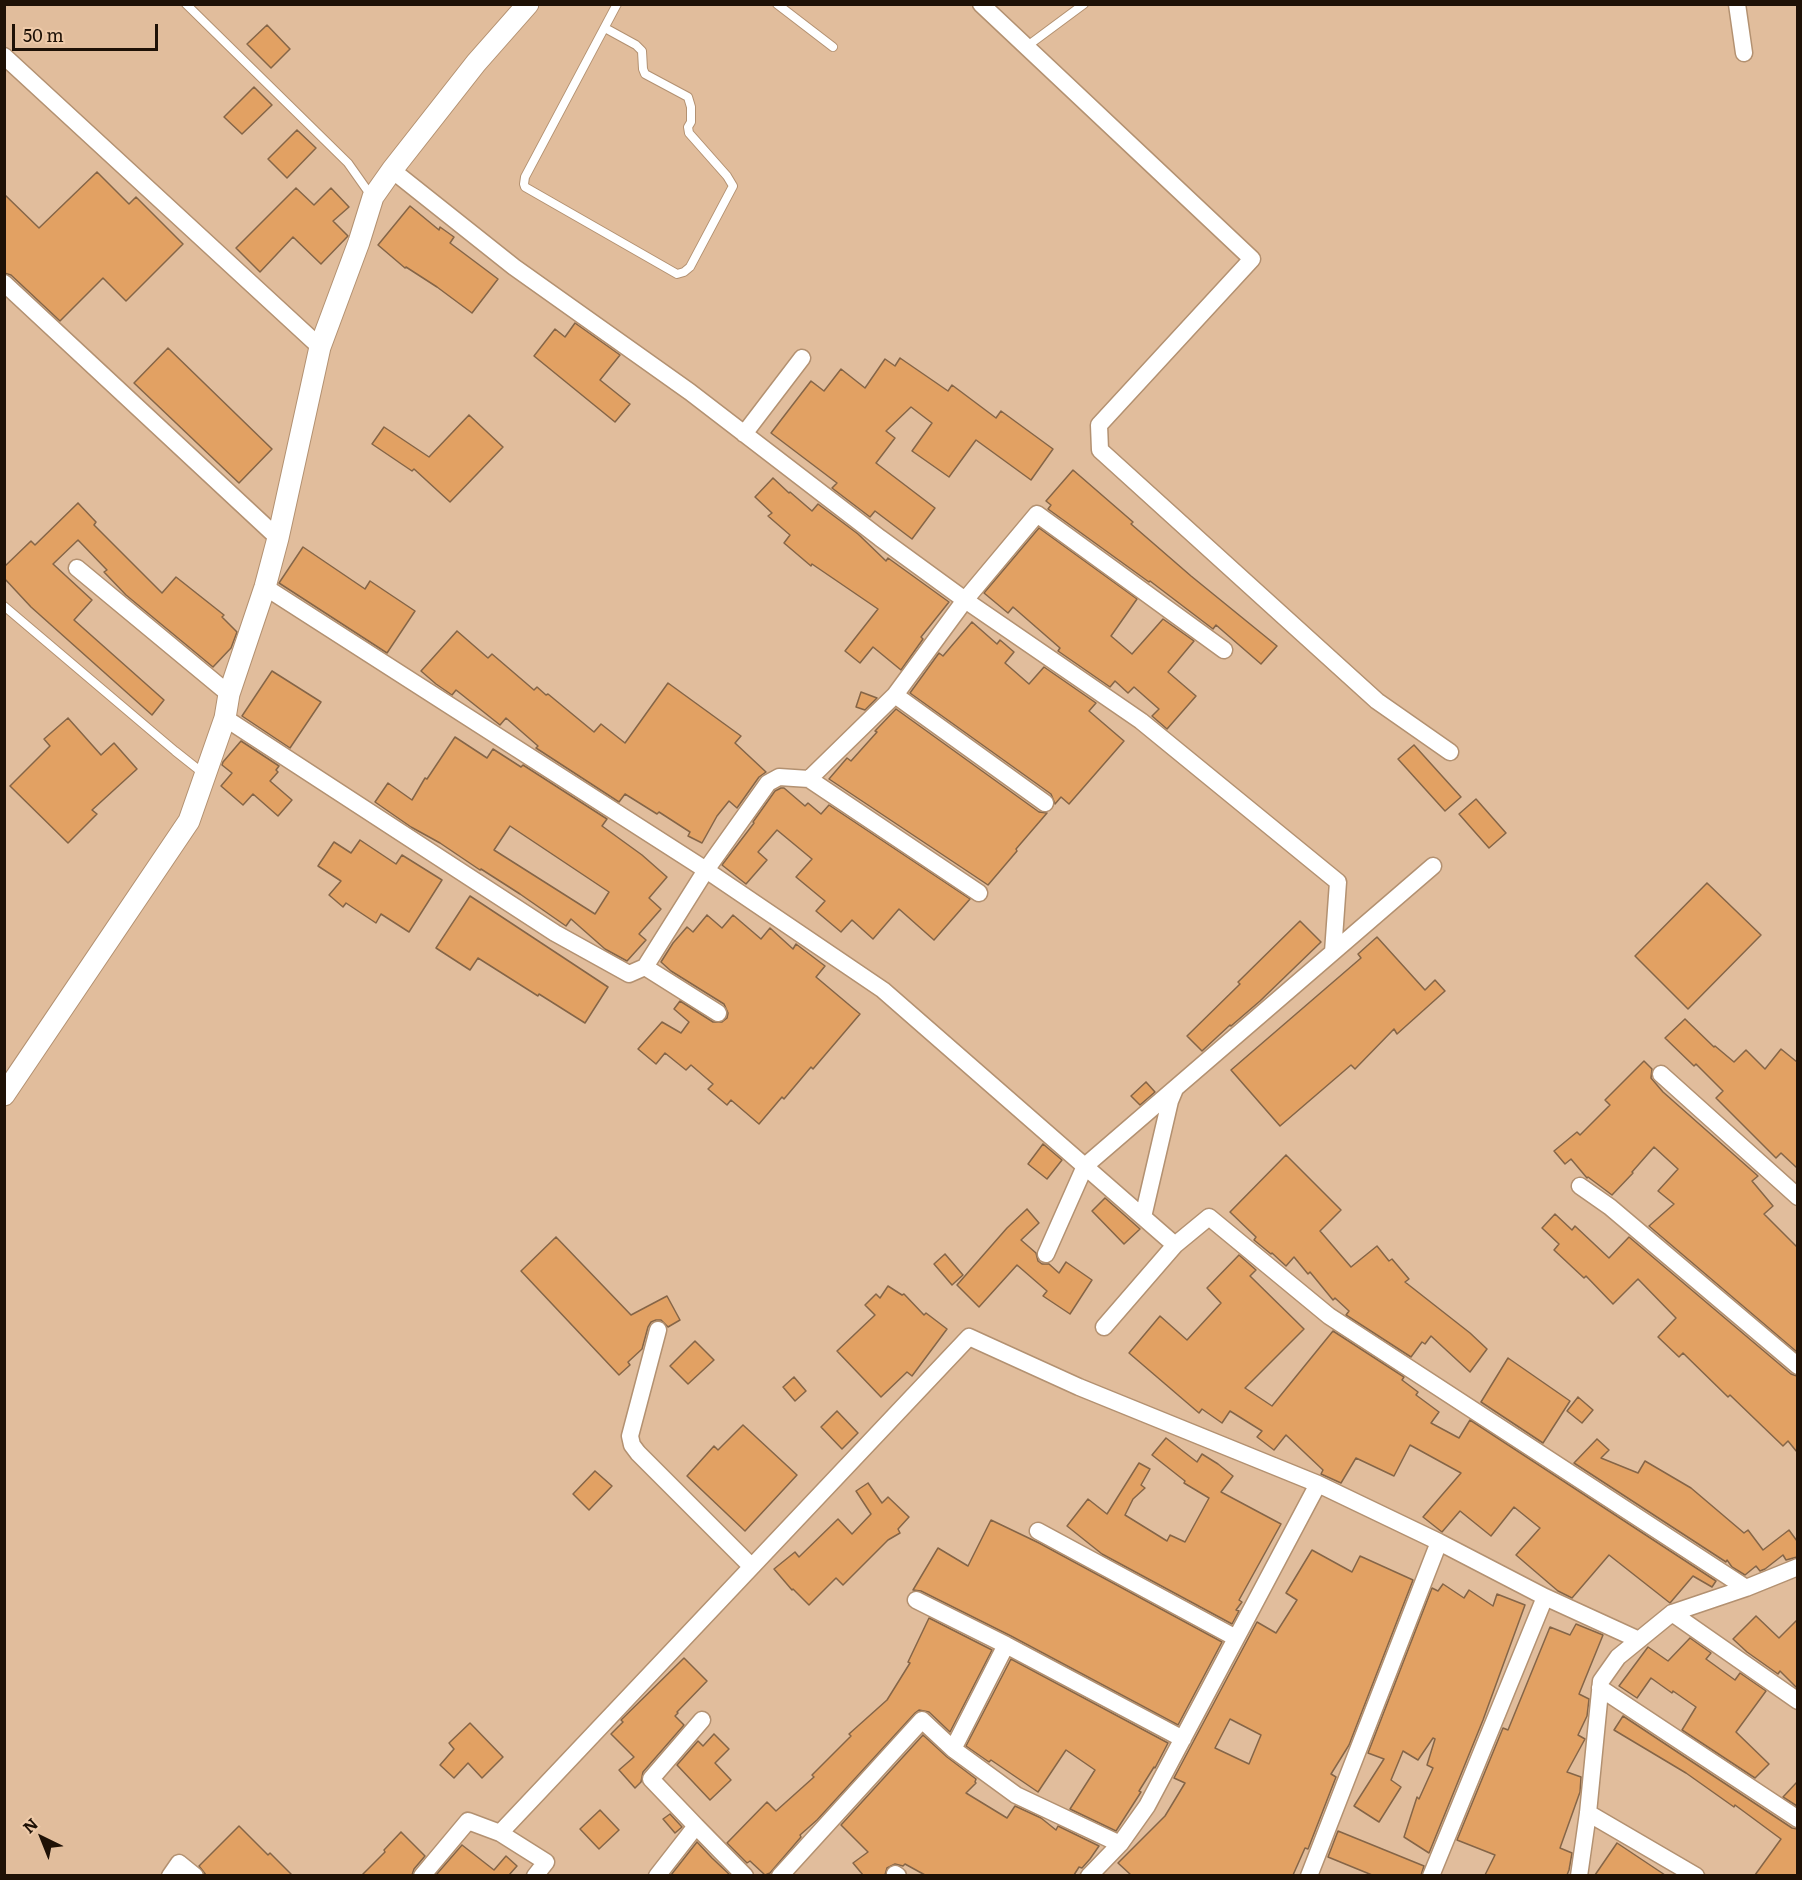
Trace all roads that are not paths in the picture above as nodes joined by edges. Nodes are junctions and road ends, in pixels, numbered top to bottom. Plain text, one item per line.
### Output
1 (186, 4) edge
2 (528, 4) edge
3 (617, 4) edge
4 (777, 4) edge
5 (981, 4) edge
6 (1084, 4) edge
7 (1737, 4) edge
8 (605, 28) junction
9 (833, 47) dead end
10 (1026, 47) junction
11 (1744, 53) dead end
12 (4, 56) edge
13 (392, 170) junction
14 (373, 197) junction
15 (4, 284) edge
16 (320, 347) junction
17 (802, 358) dead end
18 (744, 434) junction
19 (278, 538) junction
20 (77, 567) dead end
21 (265, 587) junction
22 (965, 600) junction
23 (4, 606) edge
24 (1224, 650) dead end
25 (229, 694) junction
26 (895, 694) junction
27 (225, 718) junction
28 (1450, 752) dead end
29 (205, 774) junction
30 (809, 779) junction
31 (1045, 802) dead end
32 (1433, 866) dead end
33 (706, 870) junction
34 (979, 893) dead end
35 (1333, 952) junction
36 (645, 967) junction
37 (718, 1013) dead end
38 (1661, 1074) dead end
39 (1175, 1088) junction
40 (4, 1095) edge
41 (1085, 1166) junction
42 (1580, 1186) dead end
43 (1797, 1197) edge
44 (1143, 1217) junction
45 (1175, 1245) junction
46 (1046, 1254) dead end
47 (1104, 1327) dead end
48 (658, 1330) dead end
49 (1797, 1366) edge
50 (1318, 1484) junction
51 (1038, 1531) dead end
52 (1439, 1542) junction
53 (751, 1566) junction
54 (1797, 1567) edge
55 (1746, 1588) junction
56 (1545, 1597) junction
57 (916, 1600) dead end
58 (1672, 1613) junction
59 (1236, 1638) junction
60 (1639, 1640) junction
61 (1006, 1645) junction
62 (1600, 1688) junction
63 (1797, 1701) edge
64 (702, 1720) dead end
65 (1183, 1738) junction
66 (953, 1749) junction
67 (1588, 1813) junction
68 (1797, 1819) edge
69 (696, 1826) junction
70 (500, 1833) junction
71 (1120, 1844) junction
72 (170, 1875) edge
73 (195, 1875) edge
74 (422, 1875) edge
75 (535, 1875) edge
76 (657, 1875) edge
77 (745, 1875) edge
78 (780, 1875) edge
79 (1089, 1875) edge
80 (1309, 1875) edge
81 (1431, 1875) edge
82 (1579, 1875) edge
83 (1696, 1875) edge

1 - 14 lane
2 - 13 street
3 - 8 lane
4 - 9 lane
5 - 10 street
6 - 10 lane
7 - 11 street
8 - 8 lane
10 - 28 street
12 - 16 street
13 - 14 street
13 - 18 street
14 - 16 street
15 - 19 street
16 - 19 street
17 - 18 street
18 - 22 street
19 - 21 street
20 - 25 street
21 - 25 street
21 - 33 street
22 - 24 street
22 - 26 street
22 - 35 street
23 - 29 lane
25 - 27 street
26 - 30 street
26 - 31 street
27 - 29 street
27 - 36 street
29 - 40 street
30 - 33 street
30 - 34 street
32 - 35 street
33 - 36 street
33 - 41 street
35 - 39 street
36 - 37 street
38 - 43 street
39 - 41 street
39 - 44 street
41 - 44 street
41 - 46 street
42 - 49 street
44 - 45 street
45 - 47 street
45 - 55 street
48 - 53 street
50 - 52 street
50 - 53 street
50 - 59 street
51 - 59 street
52 - 56 street
52 - 80 street
53 - 70 street
54 - 55 street
55 - 58 street
56 - 60 street
56 - 81 street
57 - 61 street
58 - 60 street
58 - 63 street
59 - 65 street
60 - 62 street
61 - 65 street
61 - 66 street
62 - 67 street
62 - 68 street
64 - 69 street
65 - 71 street
66 - 71 street
66 - 78 street
67 - 82 street
67 - 83 street
69 - 76 street
69 - 77 street
70 - 74 street
70 - 75 street
71 - 79 street
72 - 73 street

